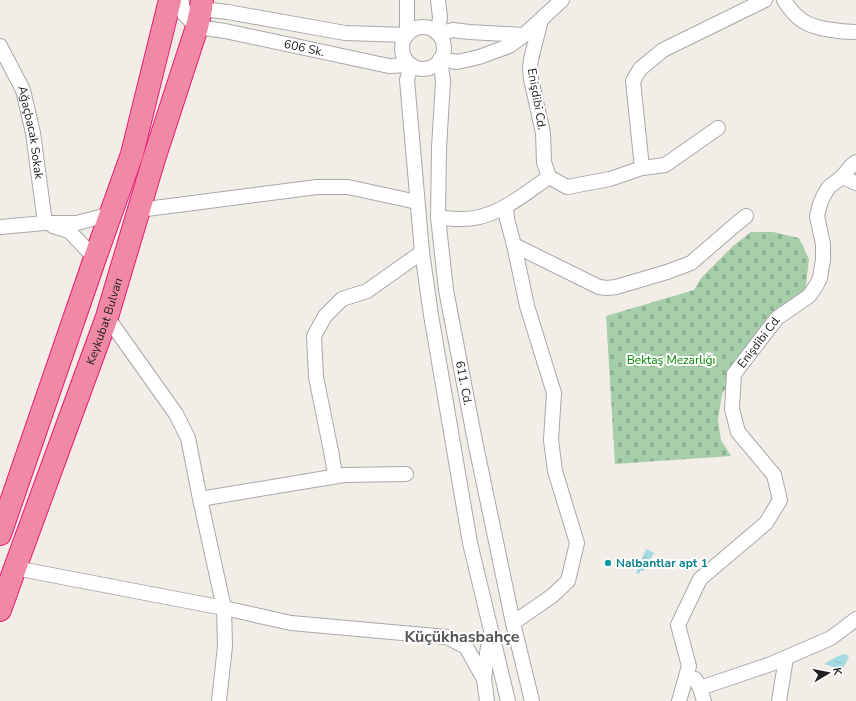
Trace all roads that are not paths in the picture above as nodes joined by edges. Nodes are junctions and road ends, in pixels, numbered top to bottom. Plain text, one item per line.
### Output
1 (181, 0) edge
2 (407, 0) edge
3 (438, 0) edge
4 (562, 0) edge
5 (765, 0) edge
6 (784, 0) edge
7 (191, 10) edge
8 (541, 20) junction
9 (856, 32) edge
10 (438, 34) junction
11 (407, 35) junction
12 (524, 35) junction
13 (0, 46) edge
14 (440, 59) junction
15 (411, 65) junction
16 (718, 128) dead end
17 (856, 162) edge
18 (642, 168) junction
19 (549, 177) junction
20 (842, 177) junction
21 (856, 182) edge
22 (417, 202) junction
23 (506, 206) junction
24 (139, 210) junction
25 (111, 214) junction
26 (746, 216) dead end
27 (438, 217) junction
28 (45, 223) junction
29 (0, 227) edge
30 (514, 245) junction
31 (422, 252) junction
32 (95, 258) junction
33 (107, 317) junction
34 (406, 474) dead end
35 (335, 476) junction
36 (200, 499) junction
37 (0, 534) edge
38 (15, 568) junction
39 (224, 608) junction
40 (0, 610) edge
41 (856, 619) edge
42 (513, 623) junction
43 (491, 633) junction
44 (786, 658) junction
45 (689, 666) junction
46 (484, 679) junction
47 (702, 694) edge
48 (219, 701) edge
49 (487, 701) edge
50 (508, 701) edge
51 (532, 701) edge
52 (679, 701) edge
53 (779, 701) edge

1 - 7 street
2 - 11 street
3 - 10 street
4 - 8 street
5 - 18 street
6 - 9 street
7 - 11 street, 606 Sk.
7 - 15 street, 606 Sk.
7 - 24 highway, Keykubat Bulvarı
7 - 25 highway
8 - 12 street
8 - 19 street, Enişdibi Cd.
10 - 11 street
10 - 12 street
10 - 14 street
11 - 15 street
12 - 14 street
13 - 28 street, Ağaçbacak Sokak
14 - 15 street
14 - 27 street, 611. Cd.
15 - 22 street, 611. Cd.
16 - 18 street
17 - 20 street, Enişdibi Cd.
18 - 19 street
19 - 23 street
20 - 21 street
20 - 45 street, Enişdibi Cd.
22 - 24 street
22 - 31 street, 611. Cd.
23 - 27 street
23 - 30 street
24 - 33 highway, Keykubat Bulvarı
25 - 28 street
25 - 32 highway
26 - 30 street
27 - 42 street, 611. Cd.
28 - 29 street
28 - 32 street
30 - 42 street
31 - 35 street
31 - 43 street, 611. Cd.
32 - 37 highway
33 - 36 street
33 - 38 highway, Keykubat Bulvarı
34 - 35 street
35 - 36 street
36 - 39 street
38 - 39 street
38 - 40 highway, Keykubat Bulvarı
39 - 46 street
39 - 48 street
41 - 44 street
42 - 51 street, 611. Cd.
43 - 46 street
43 - 50 street, 611. Cd.
44 - 47 street
44 - 53 street
45 - 47 street, Enişdibi Cd.
45 - 52 street
46 - 49 street

